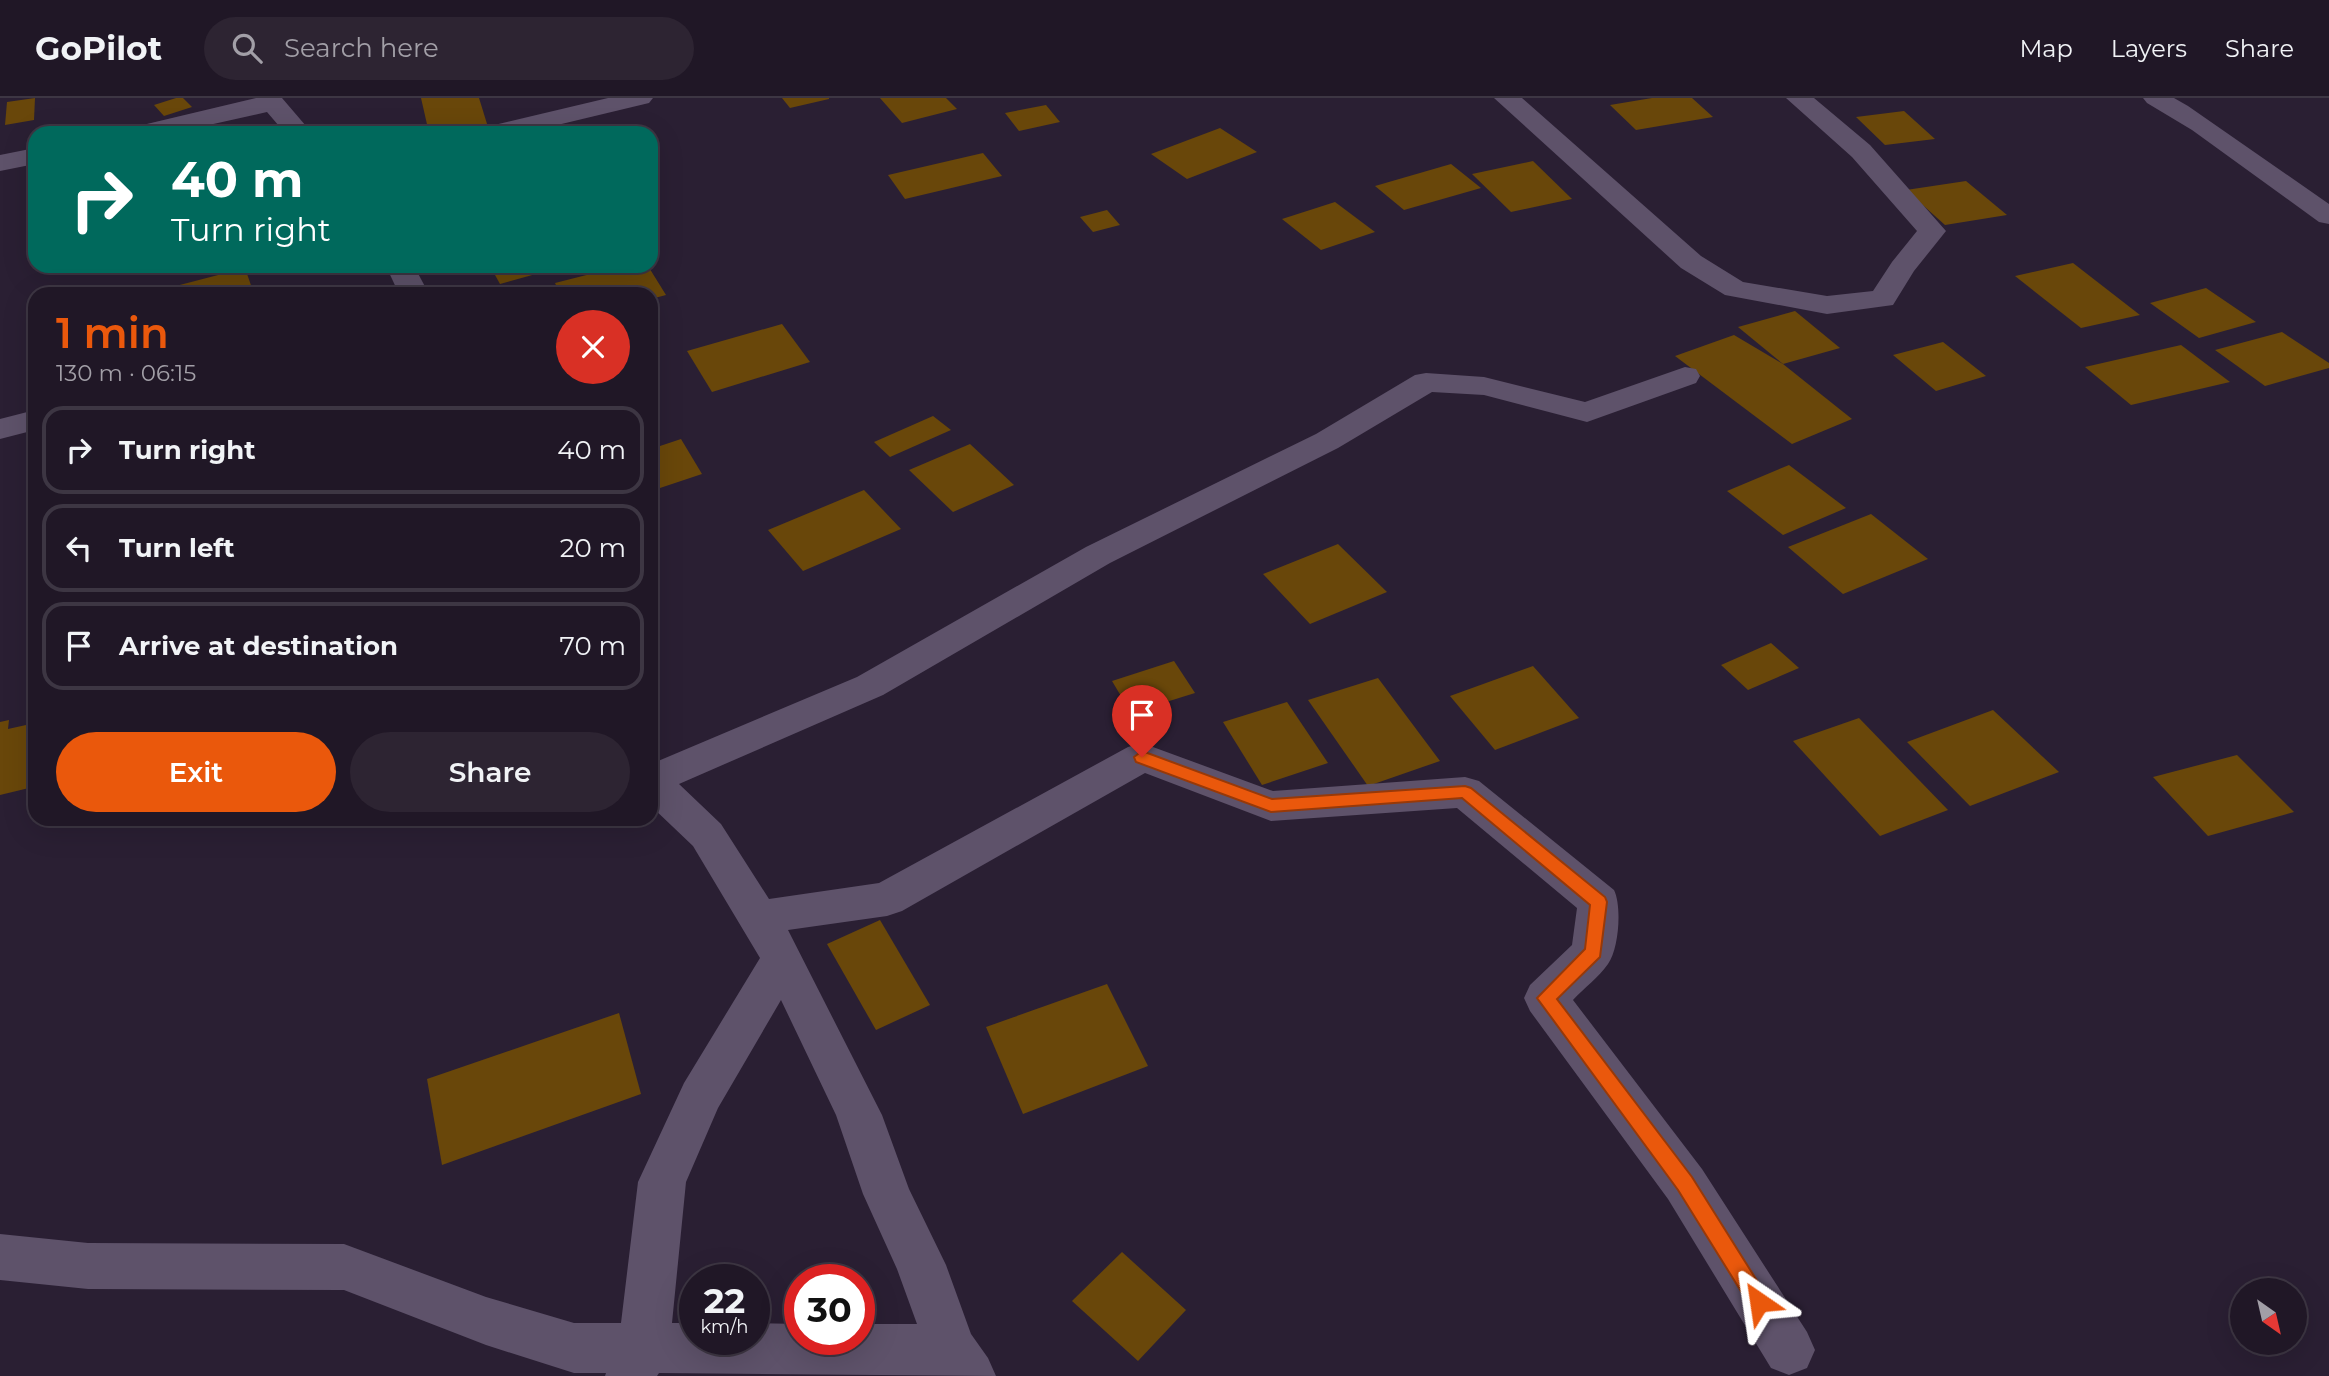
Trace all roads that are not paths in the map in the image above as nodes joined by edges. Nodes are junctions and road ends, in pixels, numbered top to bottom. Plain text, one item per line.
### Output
1 (640, 98) edge
2 (1507, 98) edge
3 (1799, 98) edge
4 (2156, 98) edge
5 (271, 100) edge
6 (167, 126) edge
7 (293, 126) edge
8 (521, 126) edge
9 (28, 157) edge
10 (0, 163) edge
11 (2329, 216) edge
12 (1685, 376) dead end
13 (28, 422) edge
14 (0, 429) edge
15 (658, 778) edge
16 (658, 788) edge
17 (758, 917) junction
18 (783, 958) junction
19 (0, 1257) edge
20 (1789, 1350) dead end
21 (637, 1362) edge
22 (961, 1362) edge

1 - 8 street
2 - 3 street
4 - 11 street
5 - 6 street
5 - 7 street
9 - 10 street
12 - 15 street
13 - 14 street
16 - 17 street
17 - 18 street
17 - 20 street
18 - 21 street
18 - 22 street
19 - 21 street
21 - 22 street

